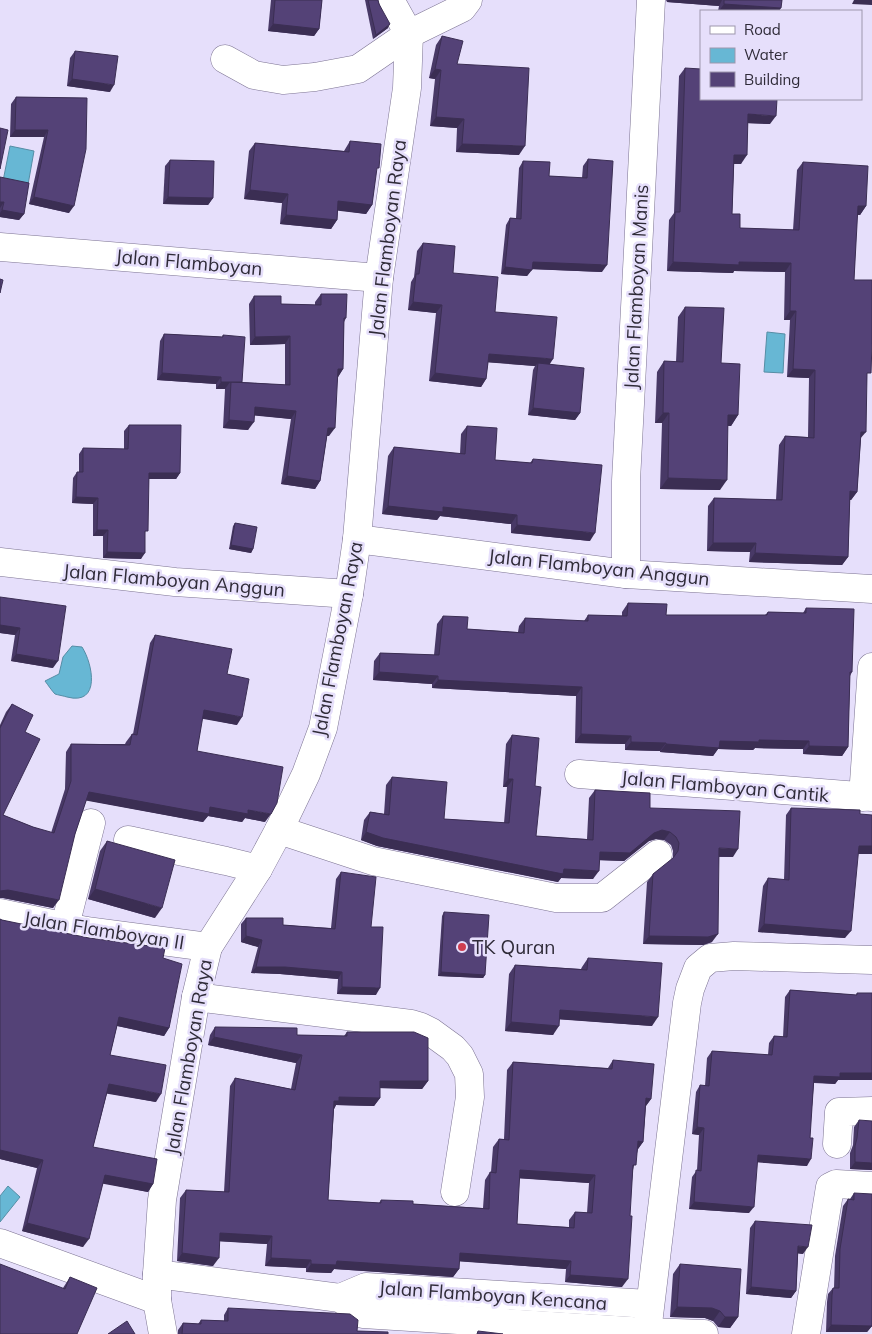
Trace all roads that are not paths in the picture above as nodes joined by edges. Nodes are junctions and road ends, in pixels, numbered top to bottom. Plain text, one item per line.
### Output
1 (390, 0) edge
2 (468, 0) edge
3 (651, 0) edge
4 (408, 34) junction
5 (224, 59) dead end
6 (0, 246) edge
7 (379, 278) junction
8 (358, 538) junction
9 (0, 562) edge
10 (626, 574) junction
11 (872, 589) edge
12 (349, 594) junction
13 (872, 667) edge
14 (579, 774) dead end
15 (868, 797) edge
16 (91, 823) dead end
17 (279, 830) junction
18 (128, 840) dead end
19 (658, 854) dead end
20 (258, 869) junction
21 (0, 913) edge
22 (65, 926) junction
23 (208, 947) junction
24 (872, 960) edge
25 (196, 997) junction
26 (872, 1111) edge
27 (837, 1144) dead end
28 (872, 1186) edge
29 (456, 1192) dead end
30 (0, 1243) edge
31 (157, 1287) junction
32 (340, 1298) junction
33 (649, 1304) junction
34 (647, 1332) junction
35 (163, 1334) edge
36 (704, 1334) edge
37 (806, 1334) edge

1 - 4 street
2 - 4 street
3 - 10 street, Jalan Flamboyan Manis
4 - 5 street
4 - 7 street, Jalan Flamboyan Raya
6 - 7 street, Jalan Flamboyan
7 - 8 street, Jalan Flamboyan Raya
8 - 10 street, Jalan Flamboyan Anggun
8 - 12 street, Jalan Flamboyan Raya
9 - 12 street, Jalan Flamboyan Anggun
10 - 11 street, Jalan Flamboyan Anggun
12 - 17 street, Jalan Flamboyan Raya
13 - 15 street
14 - 15 street, Jalan Flamboyan Cantik
16 - 22 street
17 - 19 street
17 - 20 street, Jalan Flamboyan Raya
18 - 20 street
20 - 23 street, Jalan Flamboyan Raya
21 - 22 street, Jalan Flamboyan II
22 - 23 street, Jalan Flamboyan II
23 - 25 street, Jalan Flamboyan Raya
24 - 33 street
25 - 29 street
25 - 31 street, Jalan Flamboyan Raya
26 - 27 street
28 - 37 street
30 - 31 street, Jalan Flamboyan Kencana
31 - 32 street, Jalan Flamboyan Kencana
31 - 35 street, Jalan Flamboyan Raya
32 - 33 street, Jalan Flamboyan Kencana
32 - 34 street, Jalan Flamboyan Kencana
33 - 34 street
34 - 36 street, Jalan Flamboyan Kencana

